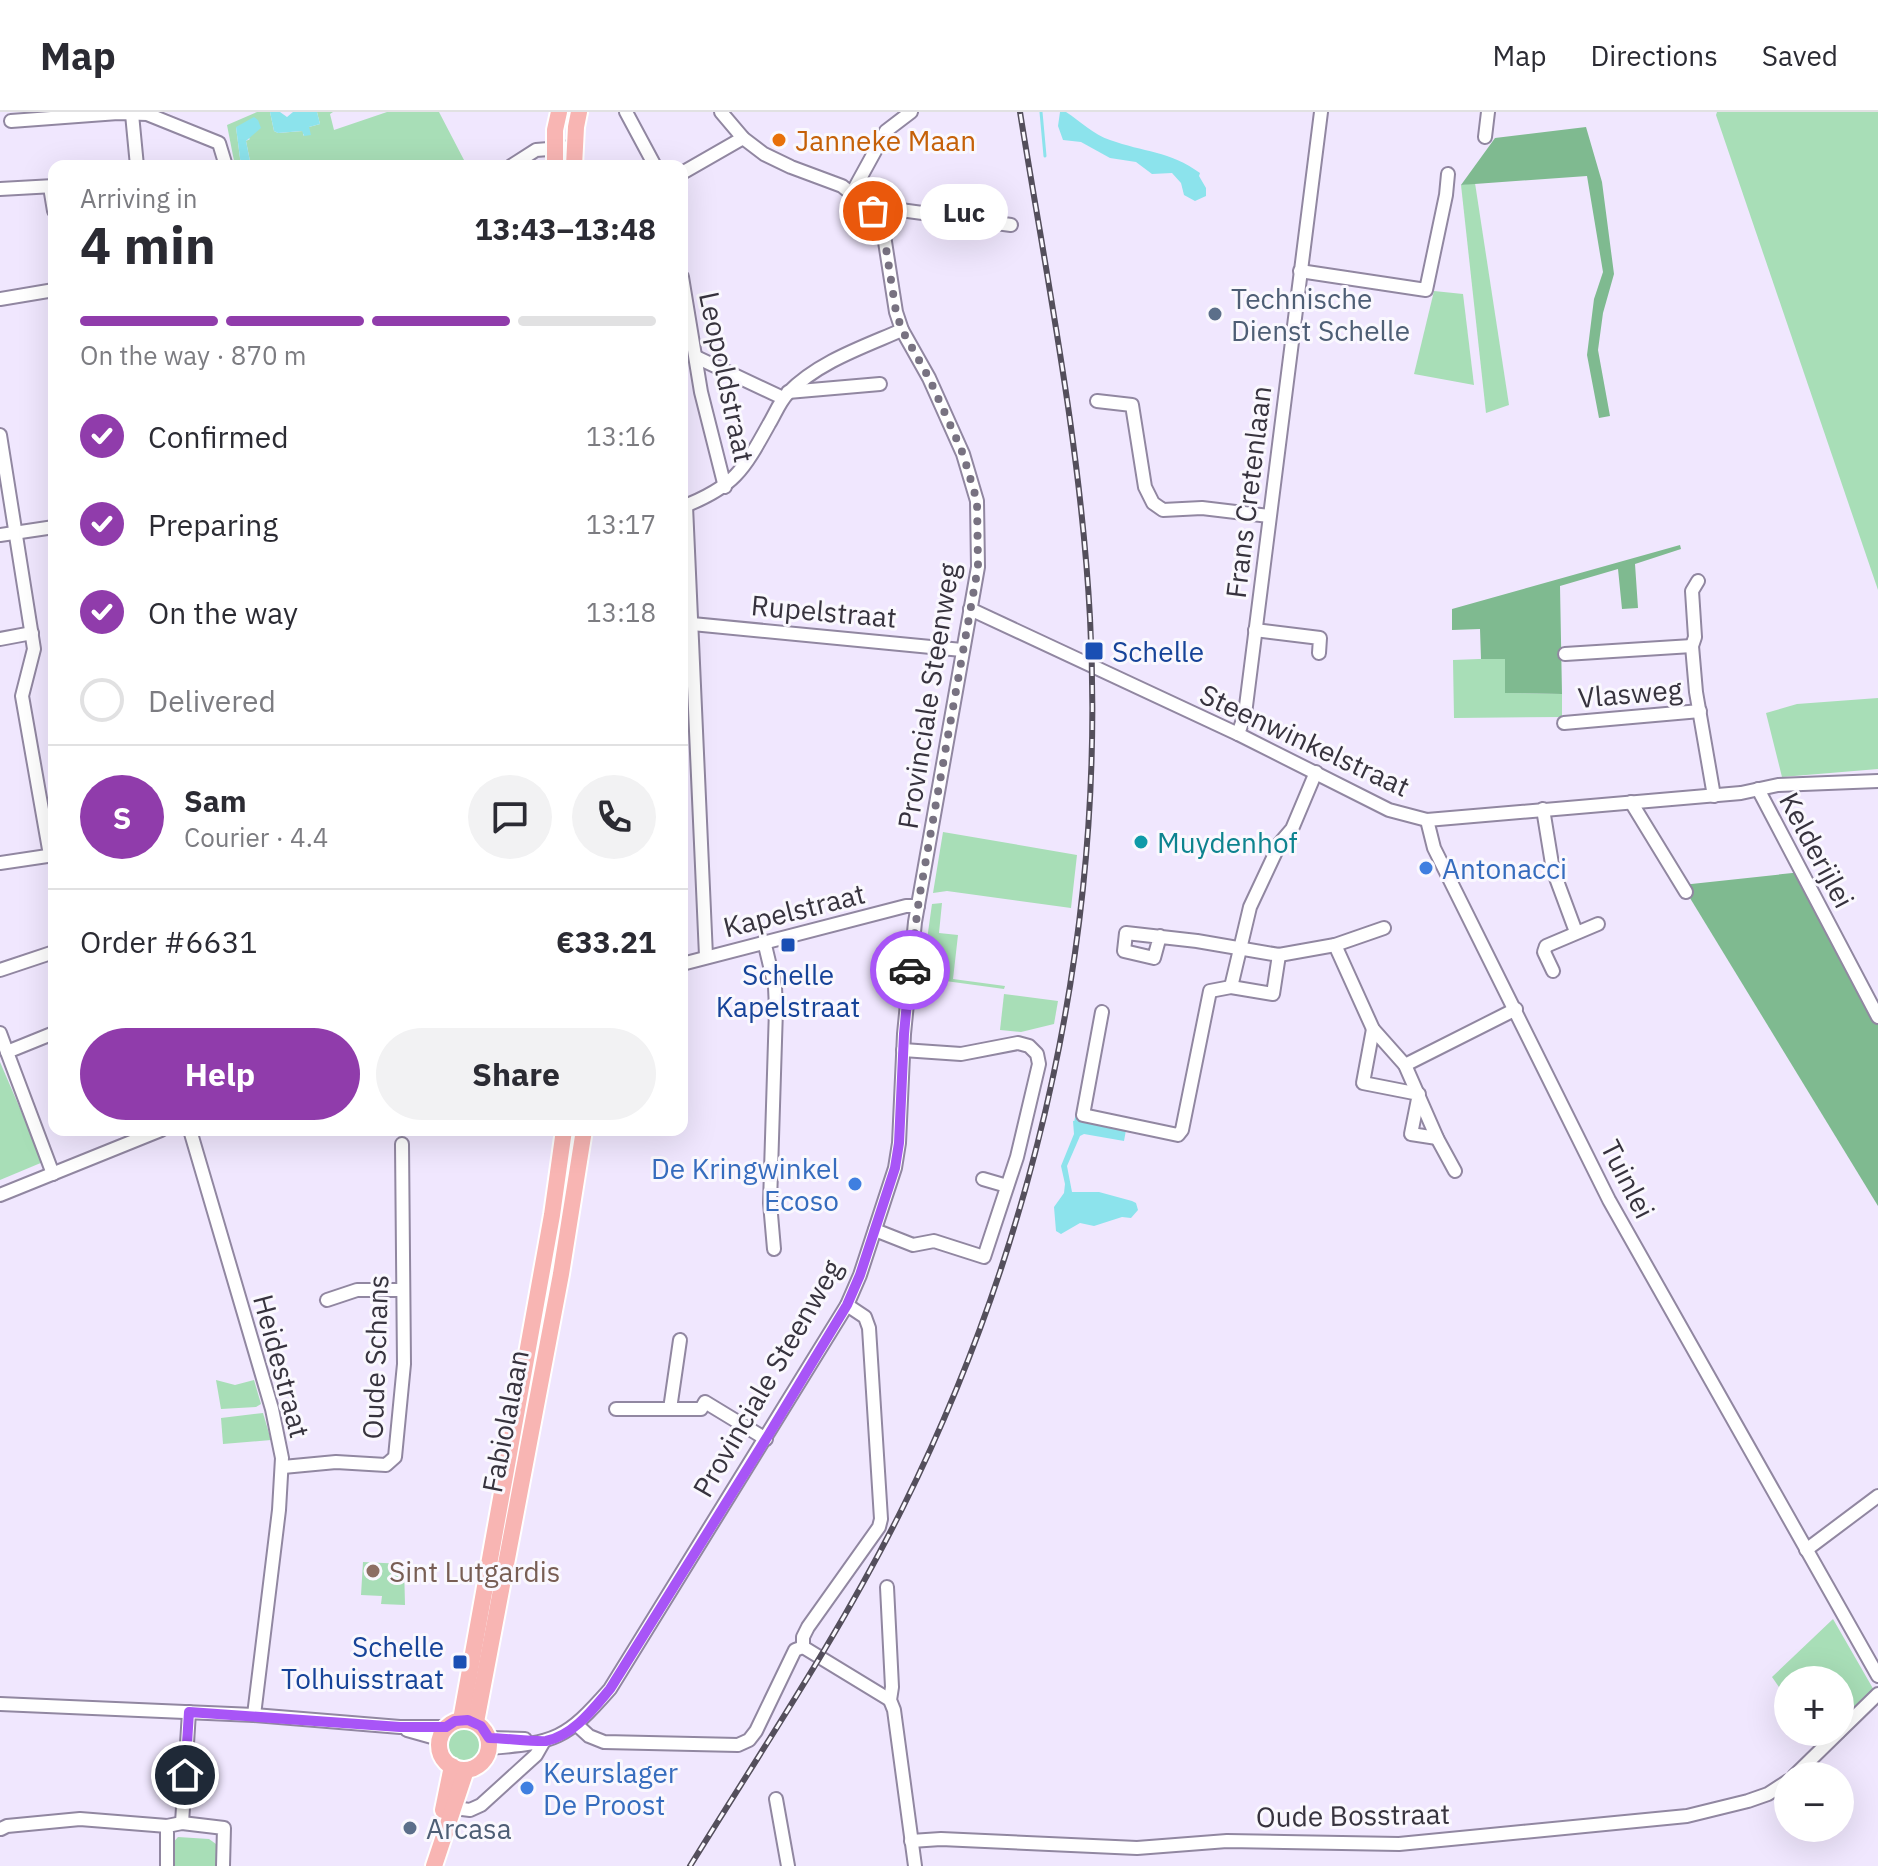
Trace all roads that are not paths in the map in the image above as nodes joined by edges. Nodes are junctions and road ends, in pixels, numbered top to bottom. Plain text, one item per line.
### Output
1 (559, 112) edge
2 (579, 112) edge
3 (626, 112) edge
4 (721, 112) edge
5 (911, 112) edge
6 (1321, 112) edge
7 (1488, 112) edge
8 (123, 113) edge
9 (147, 113) edge
10 (11, 121) dead end
11 (1485, 137) dead end
12 (743, 138) junction
13 (574, 147) junction
14 (554, 148) junction
15 (135, 160) edge
16 (224, 160) edge
17 (520, 160) edge
18 (555, 160) edge
19 (574, 160) edge
20 (652, 160) edge
21 (688, 170) edge
22 (1448, 174) dead end
23 (48, 186) edge
24 (0, 189) edge
25 (852, 193) junction
26 (873, 211) junction
27 (1011, 225) dead end
28 (1300, 271) junction
29 (48, 291) edge
30 (0, 299) edge
31 (688, 311) edge
32 (902, 330) junction
33 (696, 357) junction
34 (880, 384) dead end
35 (786, 395) junction
36 (1097, 401) dead end
37 (1147, 403) dead end
38 (1132, 405) junction
39 (0, 435) edge
40 (725, 487) junction
41 (688, 504) edge
42 (1269, 516) junction
43 (48, 528) edge
44 (17, 532) junction
45 (0, 535) edge
46 (1698, 581) dead end
47 (970, 609) junction
48 (688, 623) edge
49 (1255, 630) junction
50 (32, 633) junction
51 (0, 639) edge
52 (1692, 646) junction
53 (962, 650) junction
54 (1319, 653) dead end
55 (1565, 654) dead end
56 (688, 656) edge
57 (1700, 711) junction
58 (1564, 723) dead end
59 (1238, 734) junction
60 (1316, 772) junction
61 (1878, 781) edge
62 (1758, 789) junction
63 (1714, 796) junction
64 (1631, 802) junction
65 (1543, 809) junction
66 (1427, 820) junction
67 (48, 834) edge
68 (48, 856) edge
69 (0, 863) edge
70 (1686, 892) dead end
71 (918, 906) junction
72 (1598, 924) dead end
73 (1384, 928) dead end
74 (1576, 932) junction
75 (1160, 936) dead end
76 (764, 941) junction
77 (1335, 945) junction
78 (1240, 950) junction
79 (48, 954) edge
80 (1279, 955) junction
81 (706, 956) junction
82 (688, 962) edge
83 (0, 970) edge
84 (1553, 971) dead end
85 (1231, 987) junction
86 (1516, 1009) junction
87 (1102, 1012) dead end
88 (1878, 1017) edge
89 (1373, 1029) junction
90 (48, 1034) edge
91 (3, 1042) edge
92 (903, 1050) junction
93 (1405, 1065) junction
94 (1419, 1094) junction
95 (146, 1136) edge
96 (192, 1136) edge
97 (563, 1136) edge
98 (583, 1136) edge
99 (1437, 1138) junction
100 (402, 1144) dead end
101 (1455, 1171) dead end
102 (53, 1174) junction
103 (983, 1179) dead end
104 (1007, 1186) junction
105 (0, 1195) edge
106 (875, 1230) junction
107 (774, 1249) dead end
108 (402, 1290) junction
109 (327, 1300) dead end
110 (847, 1305) junction
111 (680, 1340) dead end
112 (616, 1409) dead end
113 (670, 1409) junction
114 (766, 1439) junction
115 (283, 1467) junction
116 (1878, 1496) edge
117 (1806, 1550) junction
118 (887, 1587) dead end
119 (803, 1647) junction
120 (1878, 1676) edge
121 (1878, 1694) edge
122 (890, 1700) junction
123 (0, 1704) edge
124 (189, 1712) junction
125 (254, 1715) junction
126 (1854, 1718) edge
127 (577, 1725) junction
128 (455, 1727) junction
129 (544, 1741) junction
130 (489, 1743) junction
131 (1825, 1746) edge
132 (1809, 1762) edge
133 (457, 1776) junction
134 (1774, 1790) edge
135 (776, 1799) dead end
136 (462, 1809) junction
137 (182, 1823) junction
138 (167, 1826) junction
139 (1, 1829) edge
140 (911, 1841) junction
141 (435, 1863) edge
142 (167, 1866) edge
143 (223, 1866) edge
144 (788, 1866) edge
145 (915, 1866) edge

1 - 14 main road
2 - 13 main road
3 - 20 street
4 - 12 street
5 - 25 street
6 - 28 street, Frans Cretenlaan
7 - 11 street
8 - 9 street
8 - 10 street
8 - 15 street
9 - 16 street
12 - 21 street
12 - 25 street
13 - 14 street
13 - 19 main road
14 - 17 street
14 - 18 main road
22 - 28 street
23 - 24 street
25 - 26 street
26 - 27 street
26 - 32 street, Provinciale Steenweg
28 - 42 street, Frans Cretenlaan
29 - 30 street
31 - 33 street, Leopoldstraat
32 - 35 street
32 - 47 street, Provinciale Steenweg
33 - 35 street
33 - 40 street, Leopoldstraat
34 - 35 street
35 - 40 street
36 - 38 street
37 - 38 street
38 - 42 street
39 - 44 street
40 - 41 street
42 - 49 street, Frans Cretenlaan
43 - 44 street
44 - 45 street
44 - 50 street
46 - 52 street
47 - 53 street, Provinciale Steenweg
47 - 59 street, Steenwinkelstraat
48 - 53 street, Rupelstraat
49 - 54 street
49 - 59 street, Frans Cretenlaan
50 - 51 street
50 - 67 street
52 - 55 street
52 - 57 street
53 - 71 street, Provinciale Steenweg
56 - 81 street
57 - 58 street, Vlasweg
57 - 63 street
59 - 60 street, Steenwinkelstraat
60 - 66 street, Steenwinkelstraat
60 - 78 street
61 - 62 street, Steenwinkelstraat
62 - 63 street, Steenwinkelstraat
62 - 88 street, Kelderijlei
63 - 64 street, Steenwinkelstraat
64 - 65 street, Steenwinkelstraat
64 - 70 street
65 - 66 street, Steenwinkelstraat
65 - 74 street
66 - 86 street, Tuinlei
68 - 69 street
71 - 76 street, Kapelstraat
71 - 92 street, Provinciale Steenweg
72 - 74 street
73 - 77 street
74 - 84 street
75 - 78 street
76 - 81 street, Kapelstraat
76 - 107 street
77 - 80 street
77 - 89 street
78 - 80 street
78 - 85 street
79 - 83 street
80 - 85 street
81 - 82 street, Kapelstraat
85 - 87 street
86 - 93 street
86 - 117 street, Tuinlei
89 - 93 street
89 - 94 street
90 - 91 street
91 - 102 street
92 - 104 street
92 - 106 street, Provinciale Steenweg
93 - 94 street
94 - 99 street
94 - 99 street
95 - 102 street
96 - 115 street, Heidestraat
97 - 128 main road, Fabiolalaan
98 - 128 main road, Fabiolalaan
99 - 101 street
100 - 108 street, Oude Schans
102 - 105 street
103 - 104 street
104 - 106 street
106 - 110 street, Provinciale Steenweg
108 - 109 street
108 - 115 street, Oude Schans
110 - 114 street, Provinciale Steenweg
110 - 119 street
111 - 113 street
112 - 113 street
113 - 114 street
114 - 127 street, Provinciale Steenweg
115 - 125 street, Heidestraat
116 - 117 street
117 - 120 street, Tuinlei
118 - 122 street
119 - 122 street
119 - 127 street
121 - 126 street
122 - 140 street
123 - 124 street
124 - 125 street
124 - 137 street
125 - 128 street
127 - 129 street, Provinciale Steenweg
128 - 130 main road
128 - 133 main road
129 - 130 street
129 - 136 street, Provinciale Steenweg
130 - 133 main road
131 - 132 street
133 - 136 main road
133 - 141 main road
134 - 140 street, Oude Bosstraat
135 - 144 street
136 - 141 main road
137 - 138 street
137 - 143 street
138 - 139 street
138 - 142 street
140 - 145 street

